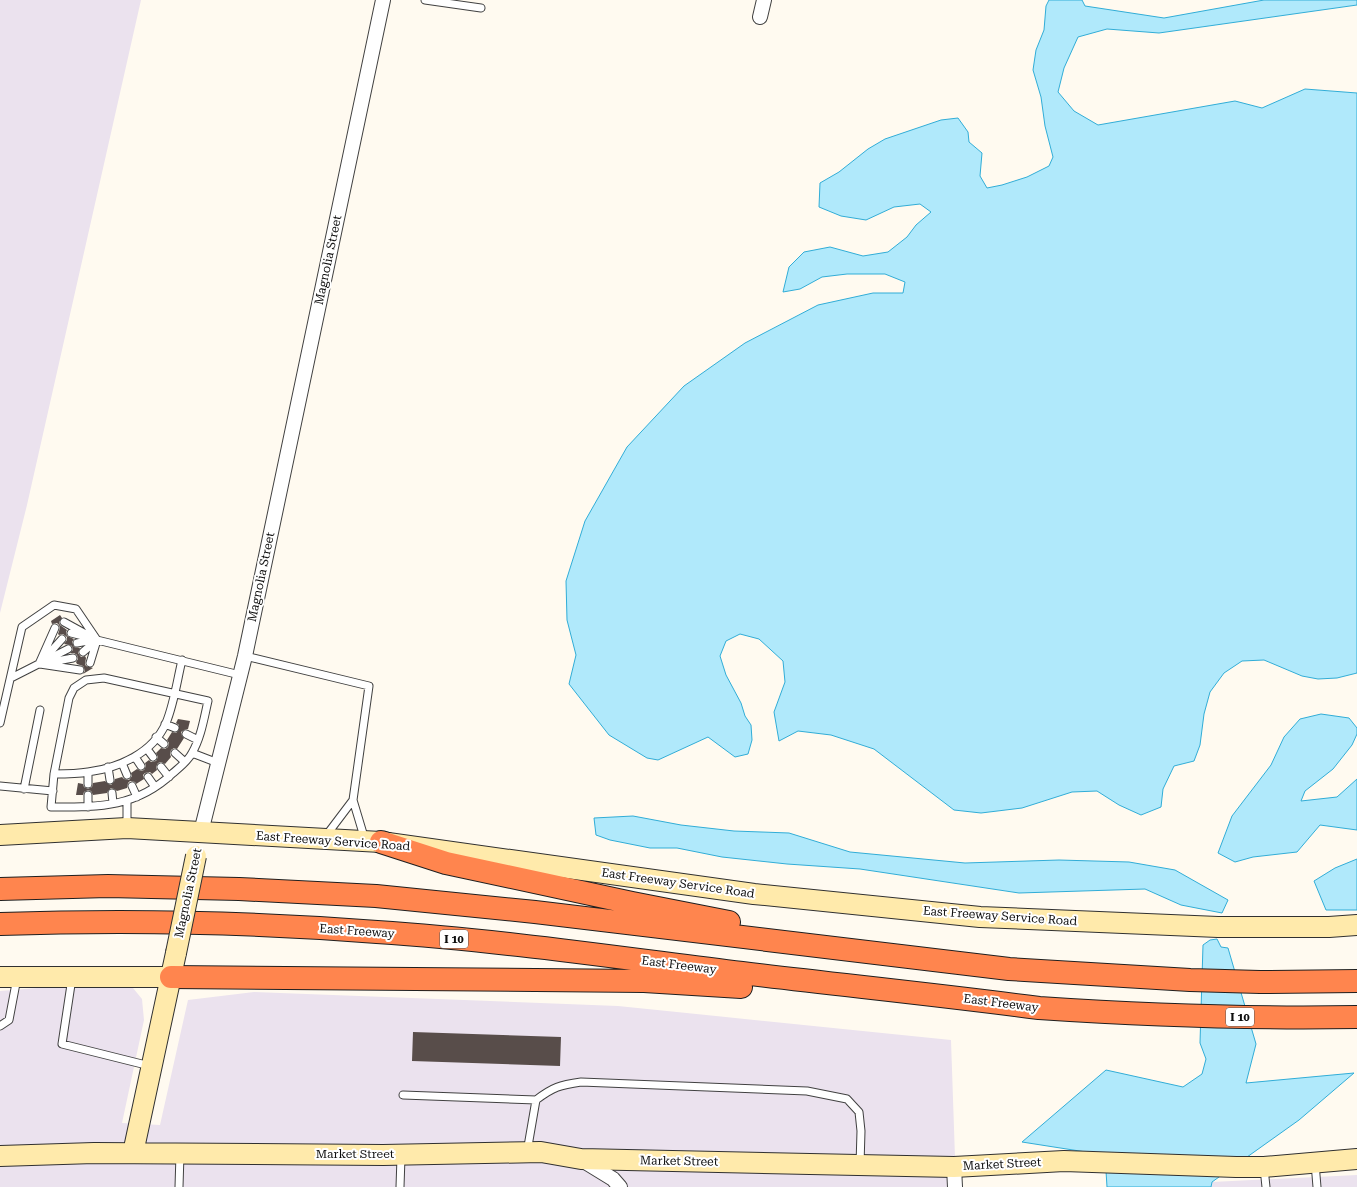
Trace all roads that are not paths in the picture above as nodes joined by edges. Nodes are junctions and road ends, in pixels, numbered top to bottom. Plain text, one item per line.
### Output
1 (384, 0) edge
2 (425, 0) edge
3 (764, 0) edge
4 (481, 8) dead end
5 (760, 17) dead end
6 (64, 622) dead end
7 (54, 628) dead end
8 (71, 633) dead end
9 (62, 639) dead end
10 (97, 640) junction
11 (77, 643) dead end
12 (68, 649) dead end
13 (83, 652) dead end
14 (244, 656) junction
15 (73, 658) dead end
16 (182, 660) junction
17 (90, 663) dead end
18 (39, 664) junction
19 (80, 670) dead end
20 (240, 675) junction
21 (11, 678) junction
22 (175, 693) junction
23 (40, 710) dead end
24 (0, 723) edge
25 (165, 724) junction
26 (175, 728) dead end
27 (186, 734) dead end
28 (156, 737) junction
29 (198, 740) junction
30 (164, 744) dead end
31 (147, 749) junction
32 (175, 753) dead end
33 (192, 753) junction
34 (135, 757) junction
35 (153, 757) dead end
36 (185, 762) junction
37 (218, 762) junction
38 (122, 763) junction
39 (141, 766) dead end
40 (108, 767) junction
41 (161, 767) dead end
42 (88, 772) junction
43 (54, 774) junction
44 (127, 775) dead end
45 (148, 777) dead end
46 (170, 777) junction
47 (110, 780) dead end
48 (88, 784) dead end
49 (0, 786) edge
50 (132, 786) dead end
51 (155, 787) junction
52 (24, 789) junction
53 (52, 791) junction
54 (112, 793) dead end
55 (88, 796) dead end
56 (137, 797) junction
57 (353, 800) junction
58 (127, 801) junction
59 (113, 803) junction
60 (88, 807) junction
61 (127, 828) junction
62 (201, 832) junction
63 (0, 835) edge
64 (323, 839) junction
65 (374, 842) junction
66 (0, 889) edge
67 (0, 924) edge
68 (1357, 926) edge
69 (895, 954) junction
70 (72, 976) junction
71 (171, 976) junction
72 (9, 977) edge
73 (1357, 981) edge
74 (905, 991) junction
75 (1357, 1017) edge
76 (0, 1026) edge
77 (152, 1067) junction
78 (403, 1095) dead end
79 (536, 1100) junction
80 (133, 1153) junction
81 (527, 1153) junction
82 (180, 1154) junction
83 (401, 1155) junction
84 (0, 1156) edge
85 (581, 1159) junction
86 (1357, 1159) edge
87 (1315, 1163) junction
88 (860, 1165) junction
89 (954, 1167) junction
90 (1264, 1167) junction
91 (179, 1187) edge
92 (400, 1187) edge
93 (620, 1187) edge
94 (955, 1187) edge
95 (1266, 1187) edge
96 (1316, 1187) edge

1 - 14 street, Magnolia Street
2 - 4 lane
3 - 5 street
6 - 10 lane
7 - 18 lane
8 - 10 lane
9 - 18 lane
10 - 11 lane
10 - 13 lane
10 - 16 lane
10 - 17 lane
10 - 21 lane
12 - 18 lane
14 - 20 street, Magnolia Street
14 - 57 lane
15 - 18 lane
16 - 20 lane
16 - 22 lane
18 - 19 lane
18 - 21 lane
20 - 37 street, Magnolia Street
21 - 24 lane
22 - 25 lane
22 - 29 lane
22 - 43 lane
23 - 52 lane
25 - 26 lane
25 - 28 lane
27 - 29 lane
28 - 30 lane
28 - 31 lane
29 - 33 lane
31 - 34 lane
31 - 35 lane
32 - 36 lane
33 - 36 lane
33 - 37 lane
34 - 38 lane
34 - 39 lane
36 - 46 lane
37 - 62 street, Magnolia Street
38 - 40 lane
38 - 44 lane
40 - 42 lane
40 - 47 lane
41 - 46 lane
42 - 43 lane
42 - 48 lane
43 - 53 lane
45 - 51 lane
46 - 51 lane
49 - 52 lane
50 - 56 lane
51 - 56 lane
52 - 53 lane
53 - 60 lane
54 - 59 lane
55 - 60 lane
56 - 58 lane
57 - 64 lane
57 - 65 lane
58 - 59 lane
58 - 61 lane
59 - 60 lane
61 - 62 street, East Freeway Service Road
61 - 63 street, East Freeway Service Road
62 - 64 street, East Freeway Service Road
62 - 71 street, Magnolia Street, bridge
64 - 65 street, East Freeway Service Road
65 - 68 street, East Freeway Service Road
65 - 69 highway
66 - 69 highway
67 - 74 highway, East Freeway / I 10
69 - 73 highway
70 - 71 street
70 - 72 street
70 - 77 lane
71 - 74 highway
71 - 77 street, Magnolia Street
72 - 76 lane
74 - 75 highway, East Freeway / I 10
77 - 80 street, Magnolia Street
78 - 79 lane
79 - 81 lane
79 - 88 lane
80 - 82 street, Market Street
80 - 84 street, Market Street
81 - 83 street, Market Street
81 - 85 street, Market Street
82 - 83 street, Market Street
82 - 91 lane
83 - 92 lane
85 - 88 street, Market Street
85 - 93 street
86 - 87 street, Market Street
87 - 90 street, Market Street
87 - 96 lane
88 - 89 street, Market Street
89 - 90 street, Market Street
89 - 94 street
90 - 95 lane

